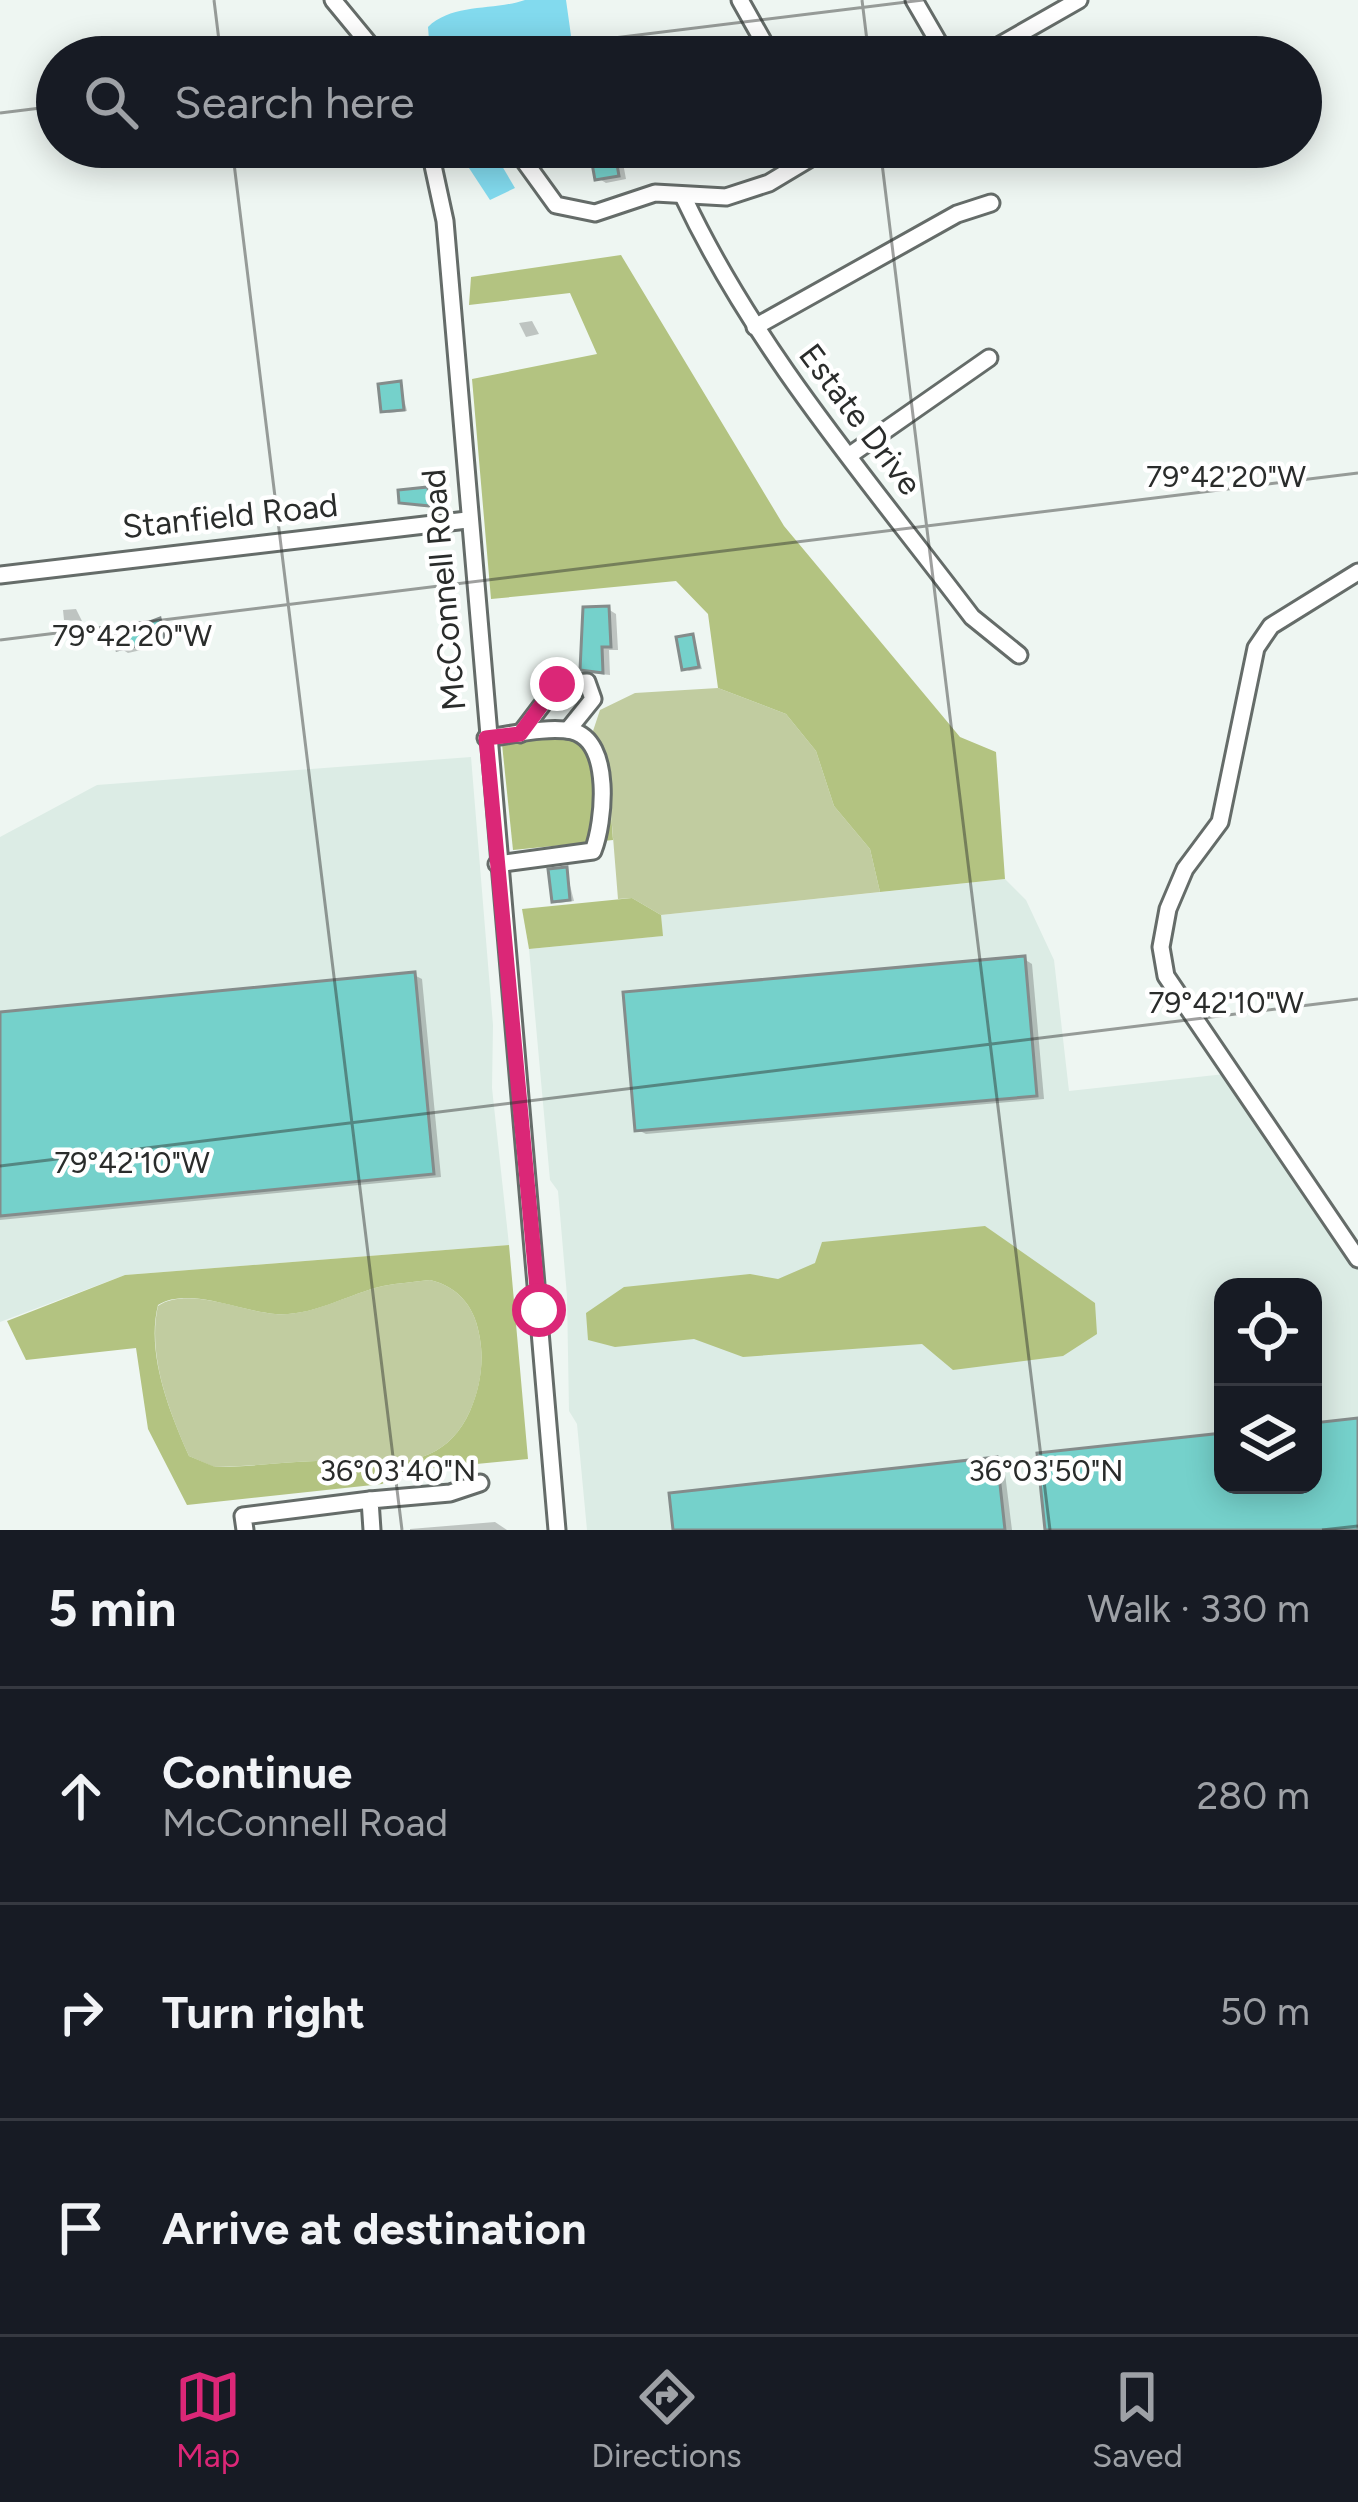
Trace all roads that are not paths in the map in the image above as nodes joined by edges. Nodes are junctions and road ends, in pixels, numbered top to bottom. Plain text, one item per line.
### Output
1 (333, 0) edge
2 (740, 0) edge
3 (914, 0) edge
4 (1079, 0) edge
5 (363, 36) edge
6 (760, 36) edge
7 (935, 36) edge
8 (1016, 36) edge
9 (434, 168) edge
10 (530, 168) edge
11 (789, 168) edge
12 (684, 198) junction
13 (992, 203) dead end
14 (755, 327) junction
15 (989, 358) dead end
16 (850, 455) junction
17 (466, 520) junction
18 (1358, 572) edge
19 (0, 575) edge
20 (1019, 655) dead end
21 (568, 730) junction
22 (520, 734) junction
23 (486, 738) junction
24 (497, 864) junction
25 (1358, 1259) edge
26 (480, 1483) dead end
27 (370, 1500) junction
28 (245, 1530) edge
29 (372, 1530) edge
30 (557, 1530) edge

1 - 5 street
2 - 6 street
3 - 7 street
4 - 8 street
9 - 17 street, McConnell Road
10 - 12 street
11 - 12 street
12 - 14 street, Estate Drive
13 - 14 street
14 - 16 street, Estate Drive
15 - 16 street
16 - 20 street, Estate Drive
17 - 19 street, Stanfield Road
17 - 23 street, McConnell Road
18 - 25 street
21 - 22 street
21 - 22 street
21 - 24 street
22 - 23 street
23 - 24 street, McConnell Road
24 - 30 street, McConnell Road
26 - 27 street
27 - 28 street
27 - 29 street

